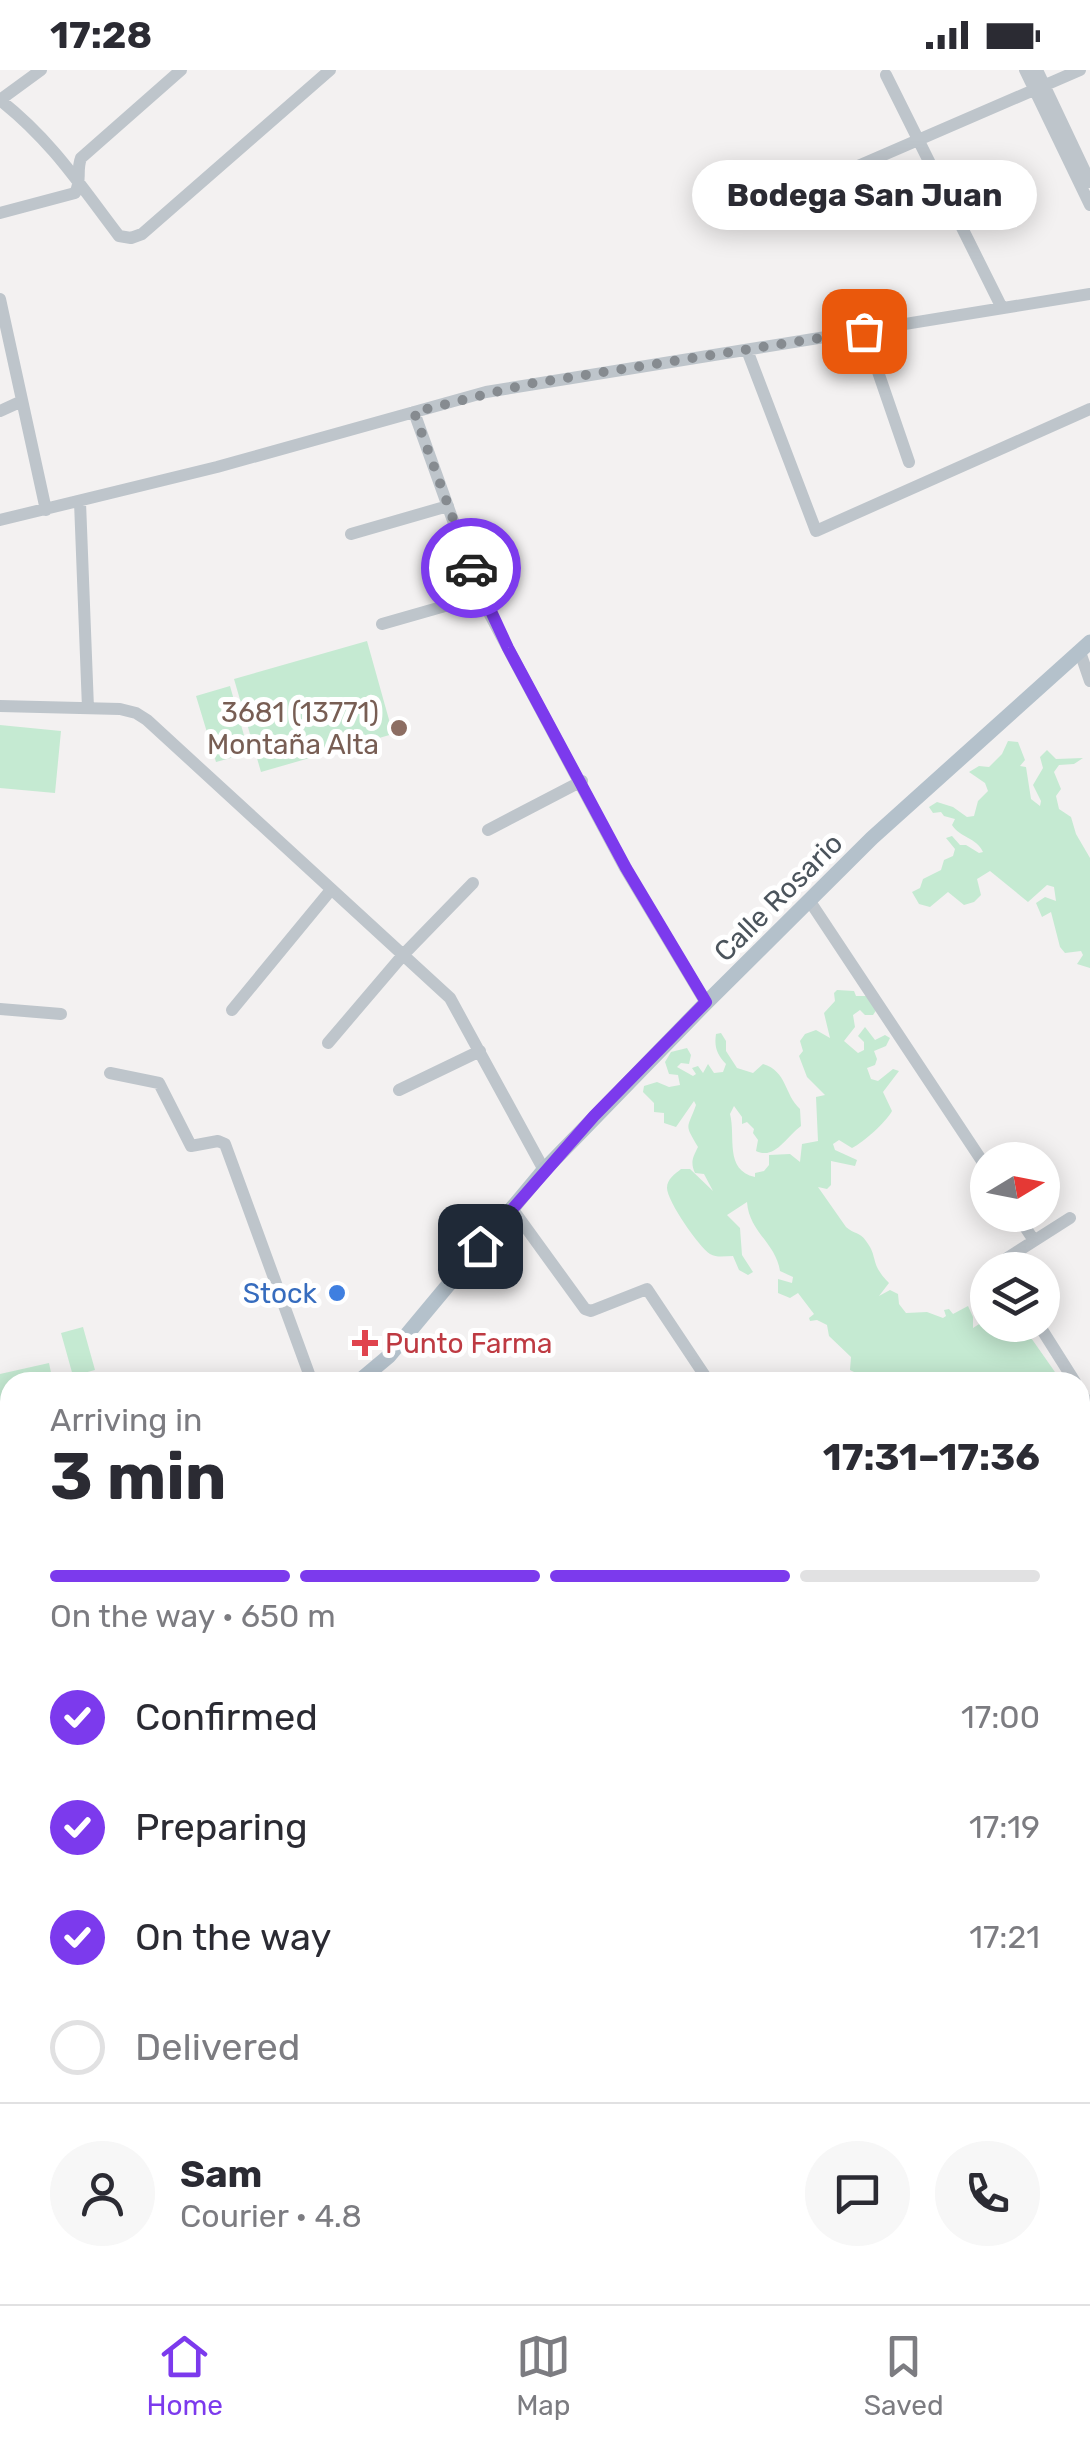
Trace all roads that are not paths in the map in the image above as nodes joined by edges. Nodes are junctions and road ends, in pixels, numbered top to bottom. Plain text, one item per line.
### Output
1 (41, 70) edge
2 (182, 70) edge
3 (330, 70) edge
4 (1025, 70) edge
5 (1036, 70) edge
6 (1080, 70) edge
7 (886, 75) dead end
8 (1040, 89) junction
9 (919, 140) junction
10 (1090, 182) edge
11 (80, 183) junction
12 (798, 192) dead end
13 (1090, 205) edge
14 (0, 214) edge
15 (1090, 294) edge
16 (1, 307) edge
17 (1002, 308) junction
18 (864, 331) junction
19 (747, 350) junction
20 (22, 401) junction
21 (1090, 409) edge
22 (0, 411) edge
23 (414, 412) junction
24 (909, 462) dead end
25 (80, 502) junction
26 (448, 506) junction
27 (46, 510) junction
28 (0, 520) edge
29 (351, 534) dead end
30 (480, 596) junction
31 (382, 624) dead end
32 (1085, 647) edge
33 (1090, 681) edge
34 (0, 706) edge
35 (88, 708) junction
36 (582, 782) junction
37 (488, 830) dead end
38 (473, 883) dead end
39 (330, 891) junction
40 (810, 900) junction
41 (403, 955) junction
42 (706, 1002) junction
43 (0, 1009) edge
44 (232, 1010) dead end
45 (62, 1014) dead end
46 (328, 1043) dead end
47 (480, 1051) junction
48 (110, 1072) dead end
49 (399, 1090) dead end
50 (970, 1143) edge
51 (544, 1170) junction
52 (512, 1207) junction
53 (1070, 1218) dead end
54 (1028, 1232) edge
55 (1033, 1239) junction
56 (1014, 1252) edge
57 (1050, 1342) edge
58 (308, 1372) edge
59 (370, 1372) edge
60 (702, 1372) edge
61 (1069, 1372) edge

1 - 11 street
2 - 11 street
3 - 11 street
4 - 8 street
5 - 8 street
6 - 8 street
7 - 9 street
8 - 9 street
8 - 10 street
8 - 13 street
9 - 12 street
9 - 17 street
11 - 14 street
15 - 17 street
16 - 20 street
17 - 18 street
18 - 19 street
18 - 24 street
19 - 21 street
19 - 23 street
20 - 22 street
20 - 27 street
23 - 25 street
23 - 26 street
25 - 27 street
25 - 35 street
26 - 29 street
26 - 30 street
27 - 28 street
30 - 31 street
30 - 36 street
32 - 33 street
32 - 40 main road, Calle Rosario
34 - 35 street
35 - 39 street
36 - 37 street
36 - 42 street
38 - 41 street
39 - 41 street
39 - 44 street
40 - 42 main road, Calle Rosario
40 - 50 street
41 - 46 street
41 - 47 street
42 - 51 main road, Calle Rosario
43 - 45 street
47 - 49 street
47 - 51 street
48 - 58 street
51 - 52 main road, Calle Rosario
52 - 59 main road, Calle Rosario
52 - 60 street
53 - 55 street
54 - 55 street
55 - 56 street
57 - 61 street

